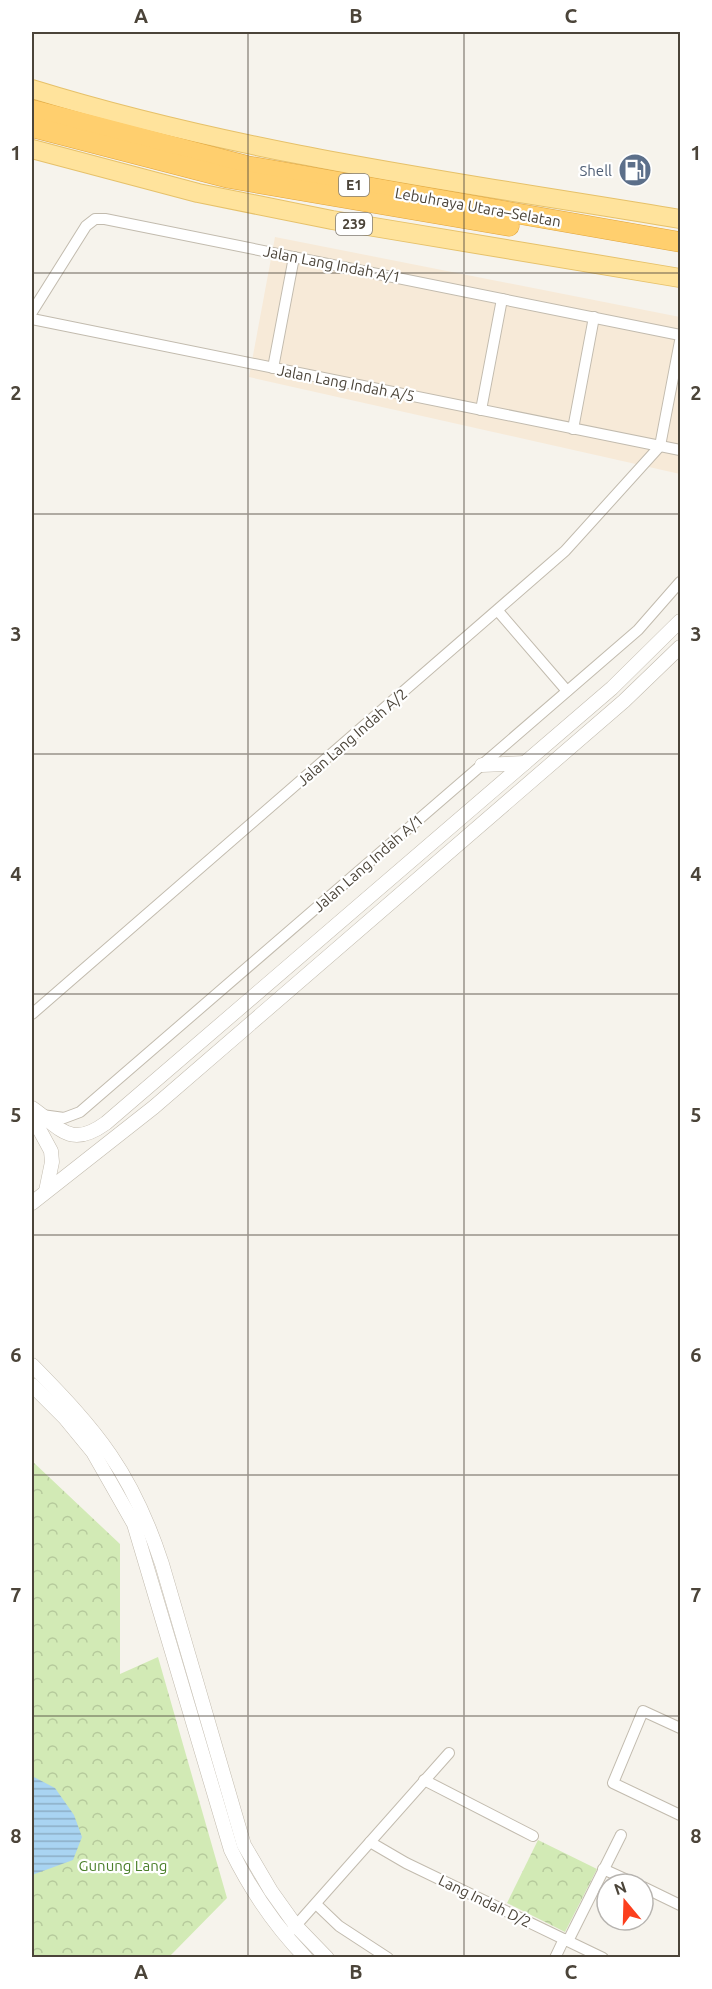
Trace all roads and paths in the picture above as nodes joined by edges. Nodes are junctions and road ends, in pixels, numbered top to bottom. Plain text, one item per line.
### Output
1 (32, 89) edge
2 (32, 110) edge
3 (32, 127) edge
4 (32, 149) edge
5 (681, 219) edge
6 (681, 242) edge
7 (681, 255) edge
8 (294, 257) junction
9 (681, 278) edge
10 (502, 298) junction
11 (32, 312) edge
12 (594, 317) junction
13 (32, 319) edge
14 (681, 335) edge
15 (681, 341) edge
16 (273, 368) junction
17 (481, 410) junction
18 (573, 429) junction
19 (660, 446) junction
20 (681, 450) edge
21 (681, 582) edge
22 (498, 610) junction
23 (681, 621) edge
24 (681, 647) edge
25 (567, 691) junction
26 (525, 763) junction
27 (482, 765) junction
28 (32, 1014) edge
29 (35, 1113) edge
30 (46, 1191) junction
31 (32, 1203) edge
32 (32, 1365) edge
33 (32, 1385) edge
34 (681, 1728) edge
35 (449, 1753) dead end
36 (424, 1780) junction
37 (681, 1815) edge
38 (621, 1835) dead end
39 (532, 1836) dead end
40 (370, 1842) junction
41 (603, 1869) junction
42 (610, 1872) edge
43 (655, 1893) edge
44 (316, 1904) junction
45 (681, 1905) edge
46 (296, 1926) junction
47 (285, 1936) junction
48 (566, 1940) junction
49 (306, 1958) edge
50 (327, 1958) edge
51 (388, 1958) edge
52 (555, 1958) edge
53 (603, 1958) edge

1 - 5 main road
2 - 6 highway, Lebuhraya Utara–Selatan / E1
3 - 7 highway, Lebuhraya Utara–Selatan / E1
4 - 9 main road, 239
8 - 10 street, Jalan Lang Indah A/1
8 - 11 street, Jalan Lang Indah A/1
8 - 16 street
10 - 12 street, Jalan Lang Indah A/1
10 - 17 street
12 - 14 street, Jalan Lang Indah A/1
12 - 18 street
13 - 16 street, Jalan Lang Indah A/5
15 - 19 street
16 - 17 street, Jalan Lang Indah A/5
17 - 18 street, Jalan Lang Indah A/5
18 - 19 street, Jalan Lang Indah A/5
19 - 20 street, Jalan Lang Indah A/5
19 - 22 street, Jalan Lang Indah A/2
21 - 25 street, Jalan Lang Indah A/1
22 - 25 street
22 - 28 street, Jalan Lang Indah A/2
23 - 26 street, Jalan Lang Indah A/1
24 - 30 street
25 - 27 street, Jalan Lang Indah A/1
26 - 27 street
26 - 29 street, Jalan Lang Indah A/1
27 - 29 street, Jalan Lang Indah A/1
29 - 30 street
30 - 31 street
32 - 46 street
33 - 47 street
34 - 37 street
35 - 36 street
36 - 39 street
36 - 40 street
38 - 41 street
40 - 44 street
40 - 48 street, Lang Indah D/2
41 - 42 street
41 - 48 street
43 - 45 street
44 - 46 street
44 - 51 street
46 - 47 street
46 - 50 street
47 - 49 street
48 - 52 street
48 - 53 street, Lang Indah D/2

